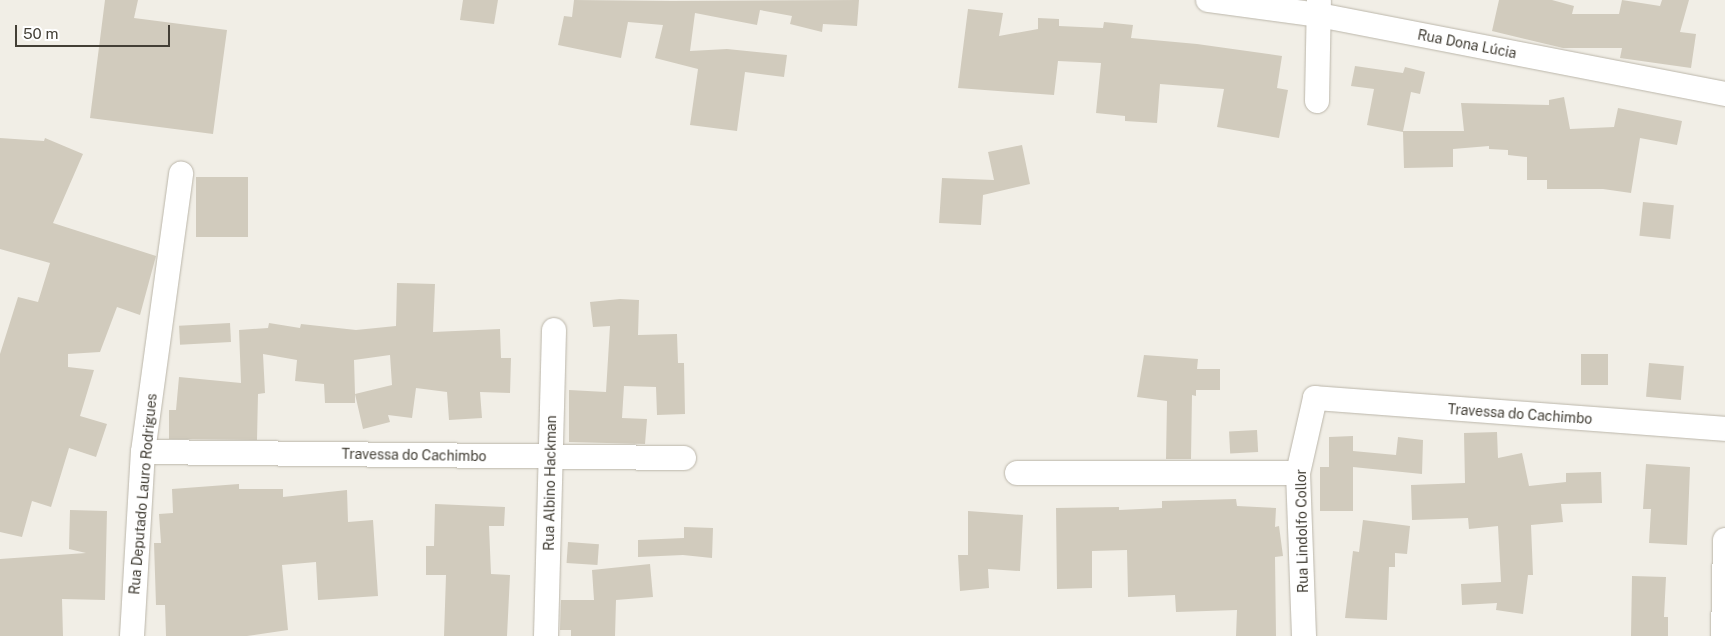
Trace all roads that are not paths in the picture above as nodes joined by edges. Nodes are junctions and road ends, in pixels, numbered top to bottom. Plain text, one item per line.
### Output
1 (1208, 0) edge
2 (1319, 8) edge
3 (1725, 94) edge
4 (1317, 102) dead end
5 (181, 174) dead end
6 (554, 330) dead end
7 (1315, 398) joint
8 (1725, 429) edge
9 (143, 452) junction
10 (551, 456) junction
11 (684, 458) dead end
12 (1017, 473) dead end
13 (1298, 473) junction
14 (1725, 540) edge
15 (132, 636) edge
16 (546, 636) edge
17 (1304, 636) edge
18 (1723, 636) edge

1 - 2 street, Rua Dona Lúcia
2 - 3 street, Rua Dona Lúcia
2 - 4 street
5 - 9 street, Rua Deputado Lauro Rodrigues
6 - 10 street, Rua Albino Hackman
7 - 8 street, Travessa do Cachimbo
7 - 13 street, Rua Lindolfo Collor
9 - 10 street, Travessa do Cachimbo
9 - 15 street, Rua Deputado Lauro Rodrigues
10 - 11 street, Travessa do Cachimbo
10 - 16 street, Rua Albino Hackman
12 - 13 street
13 - 17 street, Rua Lindolfo Collor
14 - 18 street

